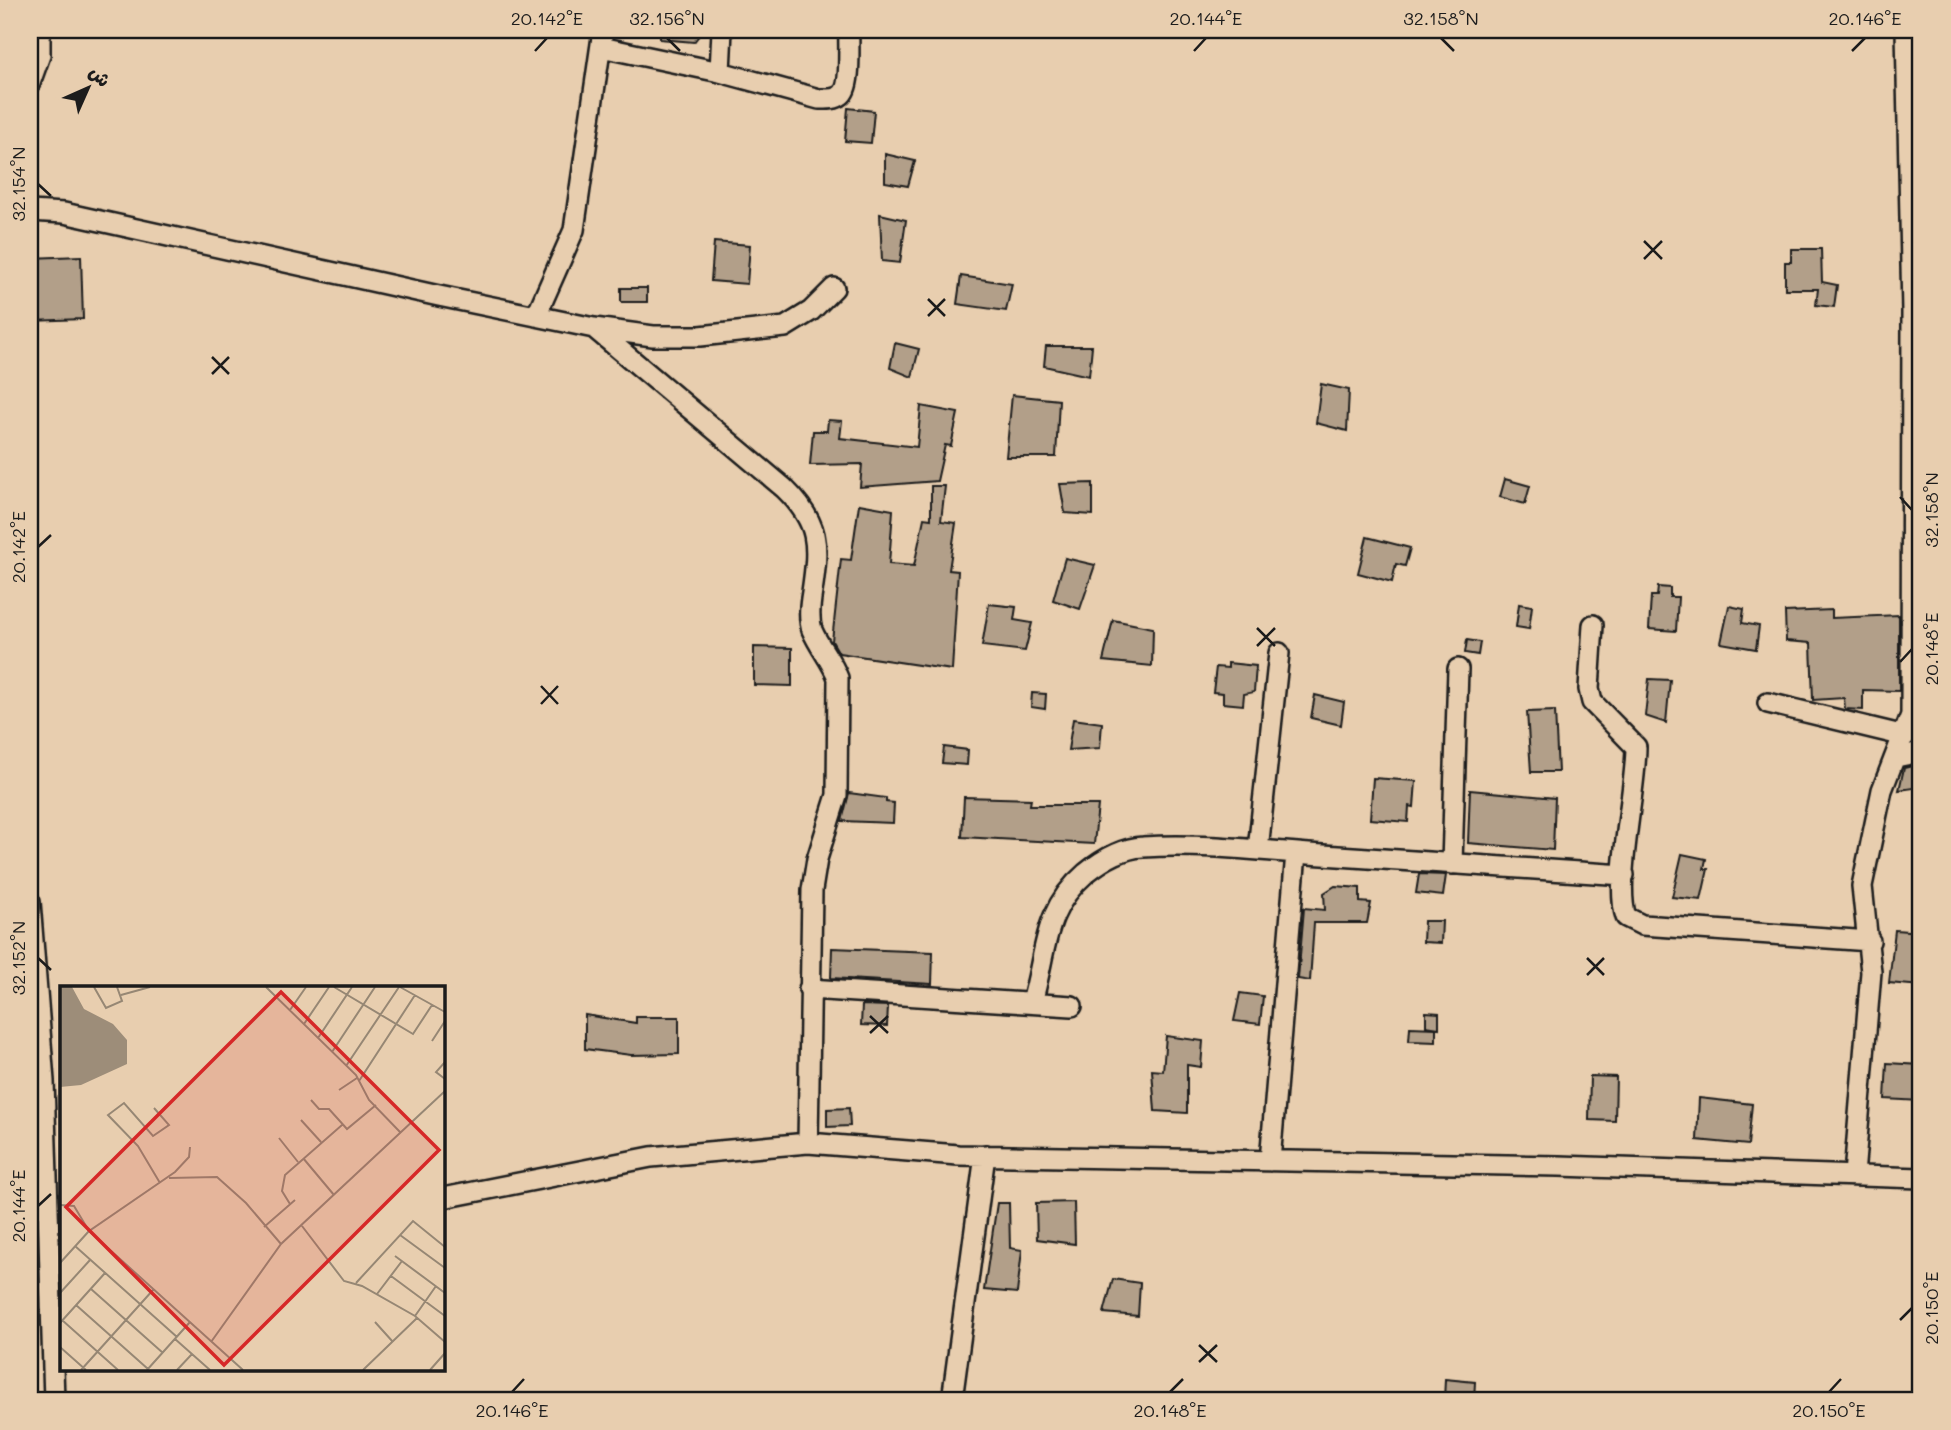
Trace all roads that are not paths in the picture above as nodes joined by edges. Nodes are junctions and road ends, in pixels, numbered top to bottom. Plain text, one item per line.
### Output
1 (40, 30) edge
2 (722, 30) edge
3 (849, 30) edge
4 (1906, 30) edge
5 (602, 39) edge
6 (720, 72) junction
7 (30, 83) edge
8 (1915, 119) edge
9 (30, 211) edge
10 (1916, 246) edge
11 (834, 288) dead end
12 (536, 316) junction
13 (594, 328) junction
14 (1917, 375) edge
15 (1916, 500) edge
16 (1593, 625) dead end
17 (1916, 629) edge
18 (1279, 653) dead end
19 (1458, 669) dead end
20 (1768, 703) dead end
21 (1905, 736) junction
22 (1921, 752) edge
23 (1896, 757) junction
24 (1258, 850) junction
25 (1296, 853) junction
26 (1452, 864) junction
27 (1624, 875) junction
28 (30, 902) edge
29 (1870, 941) junction
30 (809, 989) junction
31 (1032, 1002) junction
32 (1072, 1006) dead end
33 (37, 1081) edge
34 (808, 1143) junction
35 (985, 1155) junction
36 (1270, 1161) junction
37 (1854, 1175) junction
38 (1921, 1178) edge
39 (444, 1198) edge
40 (54, 1265) edge
41 (54, 1400) edge
42 (952, 1400) edge

1 - 7 street
2 - 6 street
3 - 6 street
4 - 8 street
5 - 6 street
5 - 12 street
8 - 10 street
9 - 12 street
10 - 14 street
11 - 13 street
12 - 13 street
13 - 30 street
14 - 15 street
15 - 17 street
16 - 27 street
17 - 21 street
18 - 24 street
19 - 26 street
20 - 21 street
21 - 23 street
22 - 23 street
23 - 29 street
24 - 25 street
24 - 31 street
25 - 26 street
25 - 36 street
26 - 27 street
27 - 29 street
28 - 33 street
29 - 37 street
30 - 31 street
30 - 34 street
31 - 32 street
33 - 40 street
34 - 35 street
34 - 39 street
35 - 36 street
35 - 42 street
36 - 37 street
37 - 38 street
40 - 41 street

